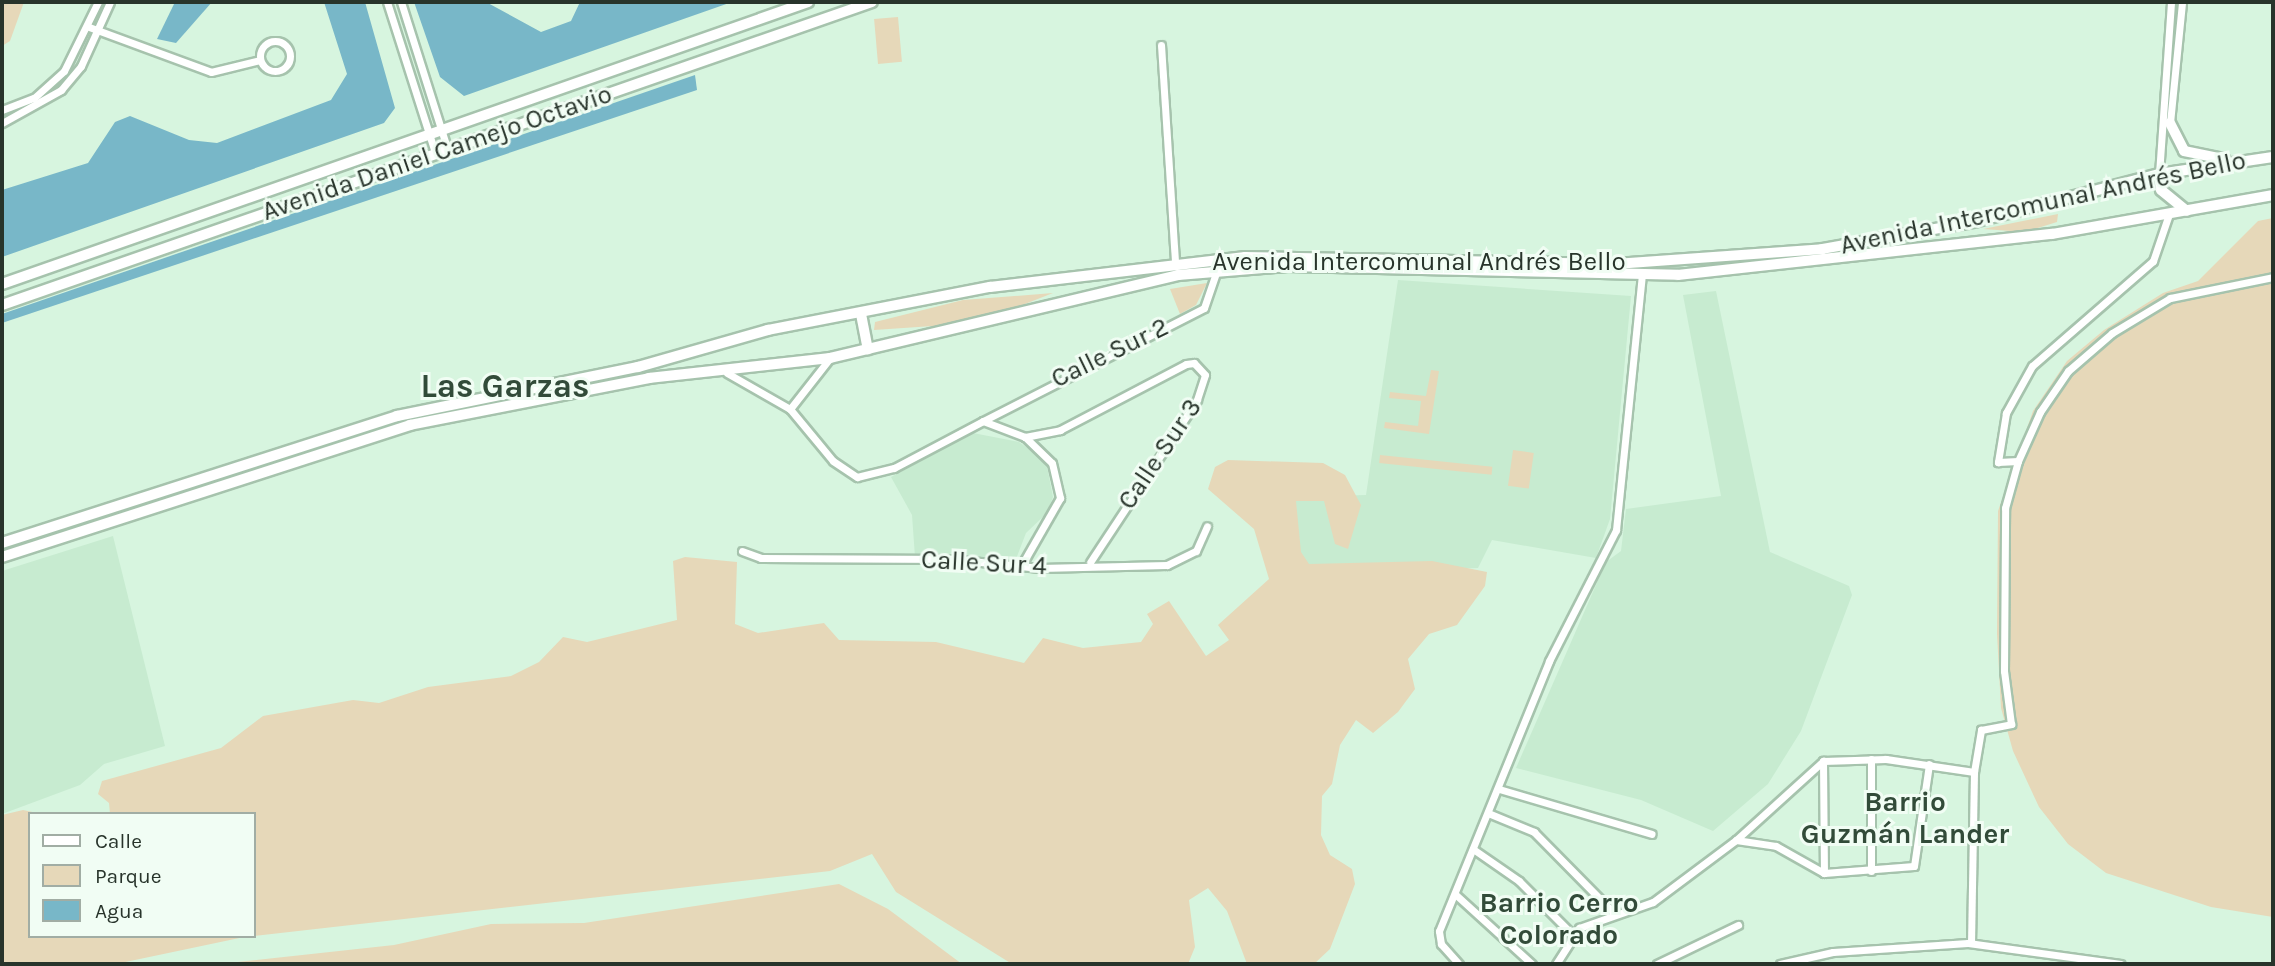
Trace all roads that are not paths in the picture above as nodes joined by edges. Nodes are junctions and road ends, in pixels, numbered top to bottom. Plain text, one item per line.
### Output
1 (98, 2) edge
2 (110, 2) edge
3 (387, 2) edge
4 (401, 2) edge
5 (808, 2) edge
6 (873, 2) edge
7 (2172, 2) edge
8 (2182, 2) edge
9 (89, 27) junction
10 (99, 31) junction
11 (1161, 45) dead end
12 (260, 60) junction
13 (2, 110) edge
14 (2, 123) edge
15 (2170, 123) joint
16 (440, 126) junction
17 (427, 130) junction
18 (447, 148) junction
19 (435, 152) junction
20 (2273, 157) edge
21 (2238, 161) junction
22 (2159, 174) junction
23 (2273, 195) edge
24 (2188, 211) junction
25 (2169, 214) junction
26 (1175, 264) junction
27 (1217, 269) junction
28 (1642, 276) junction
29 (2273, 277) edge
30 (2, 284) edge
31 (2, 305) edge
32 (861, 314) junction
33 (868, 349) junction
34 (830, 358) junction
35 (727, 373) junction
36 (790, 409) junction
37 (983, 421) junction
38 (1025, 437) junction
39 (2018, 461) junction
40 (1207, 526) dead end
41 (2, 542) edge
42 (742, 551) dead end
43 (2, 557) edge
44 (1090, 562) junction
45 (1021, 566) junction
46 (1871, 759) junction
47 (1824, 761) junction
48 (1929, 764) junction
49 (1975, 772) junction
50 (1499, 789) junction
51 (1488, 813) junction
52 (1652, 834) dead end
53 (1736, 840) junction
54 (1473, 849) junction
55 (1871, 872) junction
56 (1824, 873) junction
57 (1455, 894) junction
58 (1614, 913) junction
59 (1738, 925) dead end
60 (1574, 936) junction
61 (1971, 943) junction
62 (2064, 955) junction
63 (1459, 964) edge
64 (1532, 964) edge
65 (1556, 964) edge
66 (1657, 964) edge
67 (1780, 964) edge
68 (2062, 964) edge
69 (2120, 964) edge

1 - 9 street
2 - 10 street
3 - 17 street
4 - 16 street
5 - 16 main road, Avenida Daniel Camejo Octavio
6 - 18 main road, Avenida Daniel Camejo Octavio
7 - 22 street
8 - 15 street
9 - 10 street
9 - 13 street
10 - 12 street
10 - 14 street
11 - 26 street
12 - 12 street
15 - 21 main road
16 - 17 main road, Avenida Daniel Camejo Octavio
16 - 18 street
17 - 19 street
17 - 30 main road, Avenida Daniel Camejo Octavio
18 - 19 main road, Avenida Daniel Camejo Octavio
19 - 31 main road, Avenida Daniel Camejo Octavio
20 - 21 main road, Avenida Intercomunal Andrés Bello
21 - 22 main road, Avenida Intercomunal Andrés Bello
22 - 24 main road
22 - 26 main road, Avenida Intercomunal Andrés Bello
23 - 24 main road, Avenida Intercomunal Andrés Bello
24 - 25 main road, Avenida Intercomunal Andrés Bello
25 - 28 main road, Avenida Intercomunal Andrés Bello
25 - 39 street
26 - 32 main road, Avenida Intercomunal Andrés Bello
27 - 28 main road, Avenida Intercomunal Andrés Bello
27 - 33 main road, Avenida Intercomunal Andrés Bello
27 - 37 street, Calle Sur 2
28 - 50 street
29 - 39 street
32 - 33 main road
32 - 41 main road, Avenida Intercomunal Andrés Bello
33 - 34 main road, Avenida Intercomunal Andrés Bello
34 - 35 main road, Avenida Intercomunal Andrés Bello
34 - 36 street
35 - 36 street
35 - 43 main road, Avenida Intercomunal Andrés Bello
36 - 37 street, Calle Sur 2
37 - 38 street
38 - 44 street, Calle Sur 3
38 - 45 street
39 - 49 street
40 - 44 street, Calle Sur 4
42 - 45 street, Calle Sur 4
44 - 45 street, Calle Sur 4
46 - 47 street
46 - 48 street
46 - 55 street
47 - 53 street
47 - 56 street
48 - 49 street
48 - 55 street
49 - 61 street
50 - 51 street
50 - 52 street
51 - 54 street
51 - 58 street
53 - 56 street
53 - 58 street
54 - 57 street
54 - 60 street
55 - 56 street
57 - 63 street
57 - 64 street
58 - 60 street
59 - 66 street
60 - 65 street
61 - 62 street
61 - 67 street
62 - 68 street
62 - 69 street

